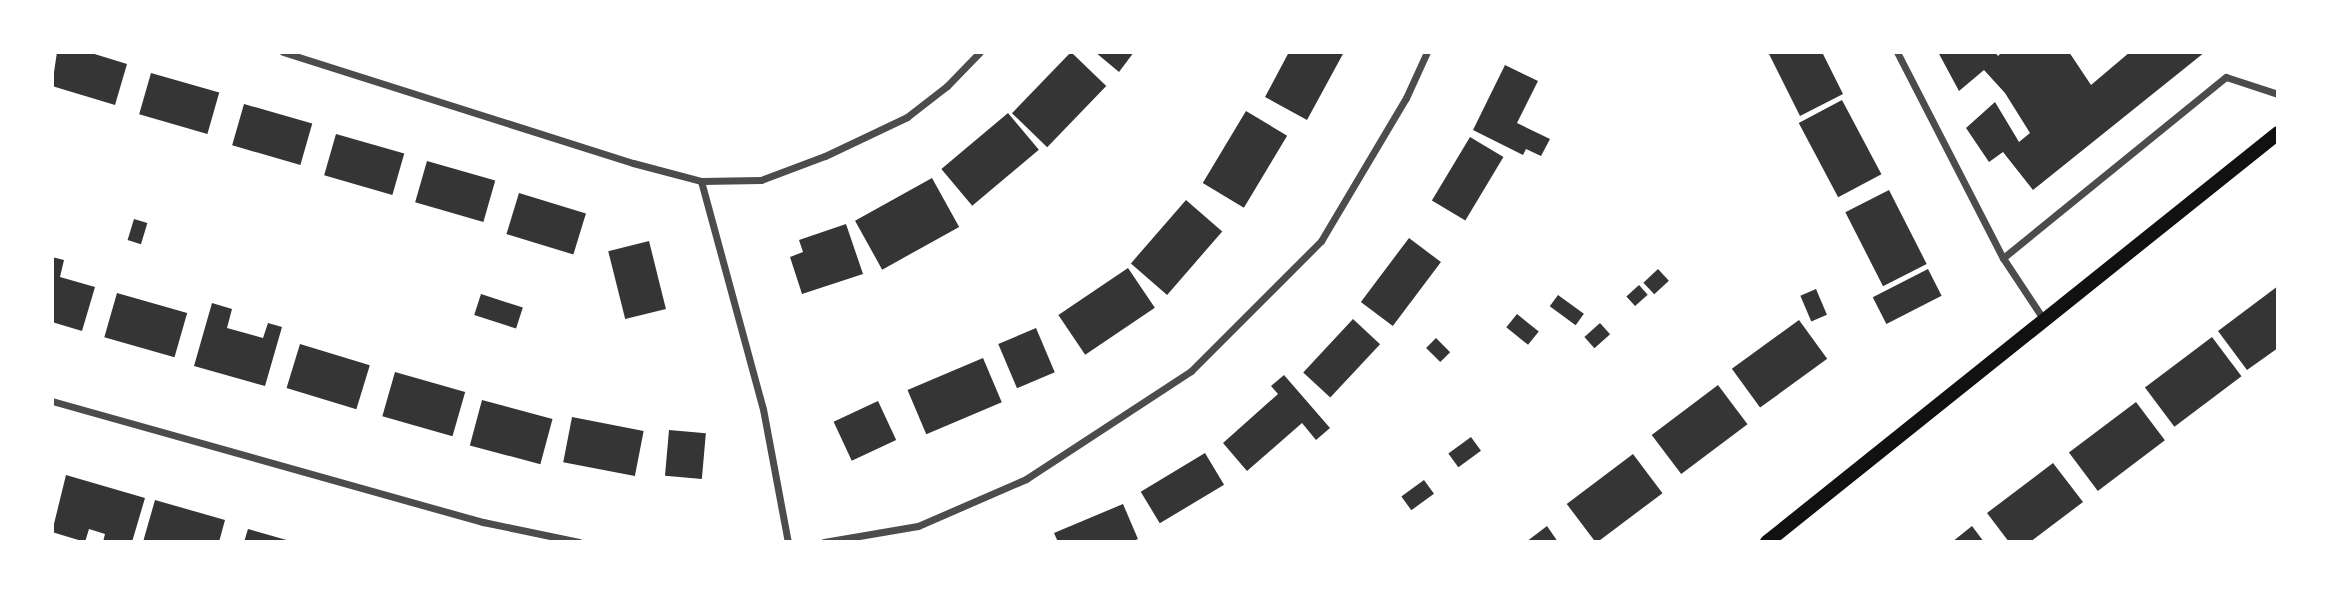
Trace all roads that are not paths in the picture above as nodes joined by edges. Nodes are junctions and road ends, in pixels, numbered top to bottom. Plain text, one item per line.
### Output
1 (283, 52) edge
2 (980, 52) edge
3 (1427, 52) edge
4 (1897, 52) edge
5 (2277, 94) edge
6 (2277, 133) edge
7 (701, 181) junction
8 (2004, 258) junction
9 (2044, 320) junction
10 (52, 401) edge
11 (579, 541) edge
12 (788, 541) edge
13 (824, 541) edge
14 (1768, 541) edge

1 - 7 street
2 - 7 street
3 - 13 street
4 - 8 street
5 - 8 street
6 - 9 main road
7 - 12 street
8 - 9 street
9 - 14 main road
10 - 11 street

